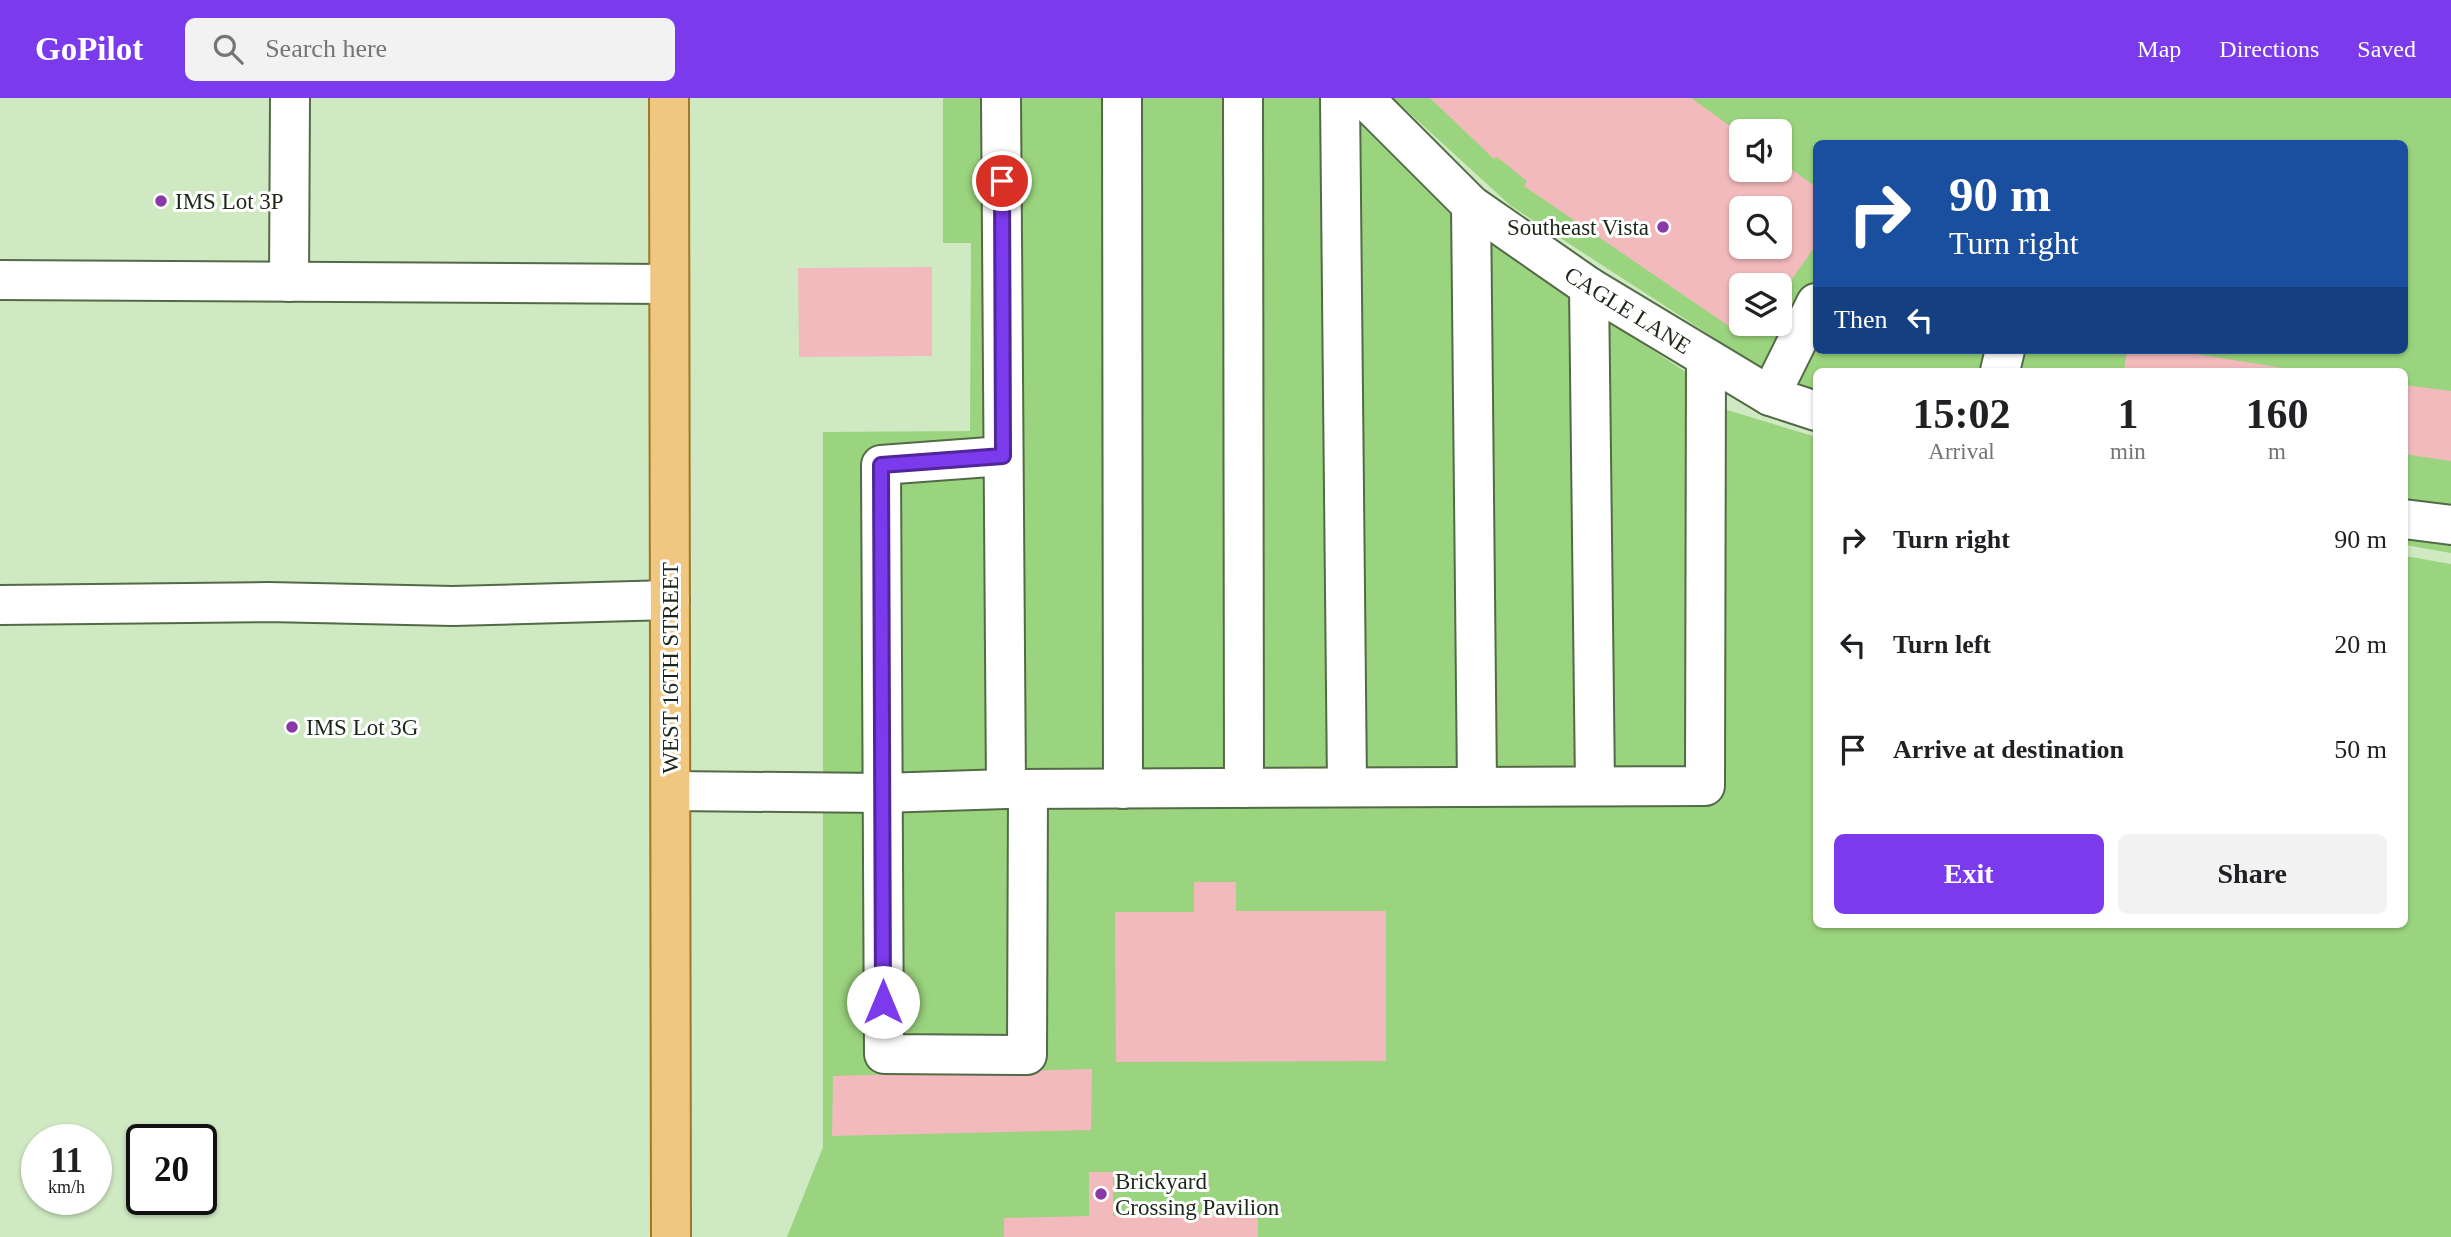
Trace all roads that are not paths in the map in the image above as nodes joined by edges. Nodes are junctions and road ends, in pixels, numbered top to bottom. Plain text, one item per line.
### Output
1 (290, 98) edge
2 (669, 98) edge
3 (1002, 98) edge
4 (1122, 98) edge
5 (1243, 98) edge
6 (1340, 98) edge
7 (1363, 98) edge
8 (1471, 205) junction
9 (0, 280) edge
10 (289, 282) junction
11 (669, 284) junction
12 (1589, 287) junction
13 (1813, 309) edge
14 (1706, 358) junction
15 (1770, 396) junction
16 (1813, 410) edge
17 (1003, 456) junction
18 (2408, 520) edge
19 (2451, 526) edge
20 (670, 600) junction
21 (0, 606) edge
22 (1595, 786) junction
23 (1347, 787) junction
24 (1477, 787) junction
25 (1244, 788) junction
26 (1017, 789) junction
27 (1123, 789) junction
28 (671, 791) junction
29 (881, 793) junction
30 (671, 1237) edge

1 - 10 lane
2 - 11 main road, WEST 16TH STREET
3 - 17 lane
4 - 27 lane
5 - 25 lane
6 - 23 lane
7 - 8 lane, CAGLE LANE
8 - 12 lane, CAGLE LANE
8 - 24 lane
9 - 10 lane
10 - 11 lane
11 - 20 main road, WEST 16TH STREET
12 - 14 lane, CAGLE LANE
12 - 22 lane
13 - 15 lane
14 - 15 lane, CAGLE LANE
14 - 22 lane
15 - 16 lane, CAGLE LANE
17 - 26 lane
17 - 29 lane
18 - 19 lane
20 - 21 lane
20 - 28 main road, WEST 16TH STREET
22 - 24 lane
23 - 24 lane
23 - 25 lane
25 - 27 lane
26 - 27 lane
26 - 29 lane
26 - 29 lane
28 - 29 lane
28 - 30 main road, WEST 16TH STREET

